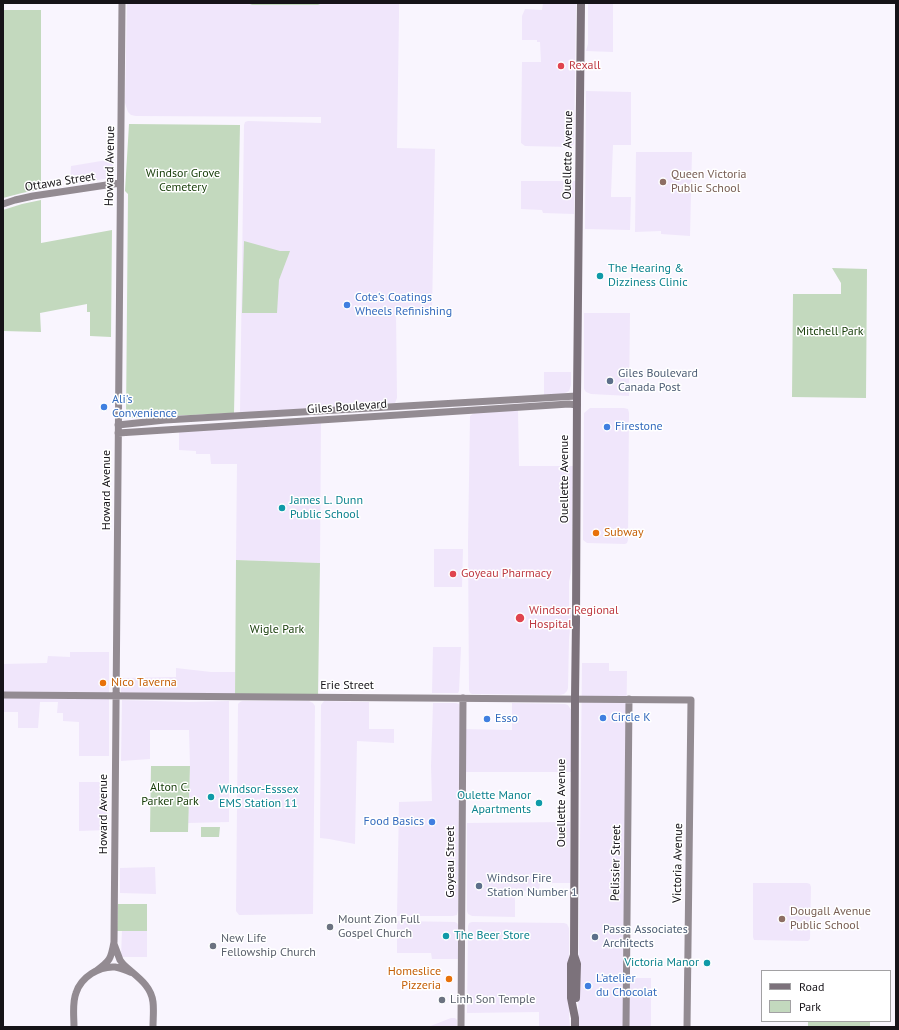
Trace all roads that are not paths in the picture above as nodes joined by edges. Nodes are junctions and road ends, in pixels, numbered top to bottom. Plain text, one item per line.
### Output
1 (122, 3) edge
2 (581, 3) edge
3 (120, 183) junction
4 (3, 204) edge
5 (577, 396) junction
6 (578, 405) junction
7 (118, 425) junction
8 (118, 433) junction
9 (3, 695) edge
10 (116, 696) junction
11 (464, 698) junction
12 (575, 698) junction
13 (629, 699) junction
14 (690, 700) joint
15 (114, 942) junction
16 (96, 971) junction
17 (133, 973) junction
18 (573, 1008) junction
19 (74, 1027) edge
20 (153, 1027) edge
21 (461, 1027) edge
22 (570, 1027) edge
23 (575, 1027) edge
24 (626, 1027) edge
25 (687, 1027) edge

1 - 3 street, Howard Avenue
2 - 5 main road, Ouellette Avenue
3 - 4 street, Ottawa Street
3 - 7 street, Howard Avenue
5 - 6 main road, Ouellette Avenue
5 - 7 street, Giles Boulevard
6 - 8 street, Giles Boulevard
6 - 12 main road, Ouellette Avenue
7 - 8 street, Howard Avenue
8 - 10 street, Howard Avenue
9 - 10 street, Erie Street
10 - 11 street, Erie Street
10 - 15 street, Howard Avenue
11 - 12 street, Erie Street
11 - 21 street, Goyeau Street
12 - 13 street, Erie Street
12 - 18 main road, Ouellette Avenue
13 - 14 street, Erie Street
13 - 24 street, Pelissier Street
14 - 25 street, Victoria Avenue
15 - 16 street, Howard Avenue
15 - 17 street
16 - 17 street
16 - 19 street, Howard Avenue
17 - 20 street
18 - 22 main road, Ouellette Avenue
18 - 23 main road, Ouellette Avenue

